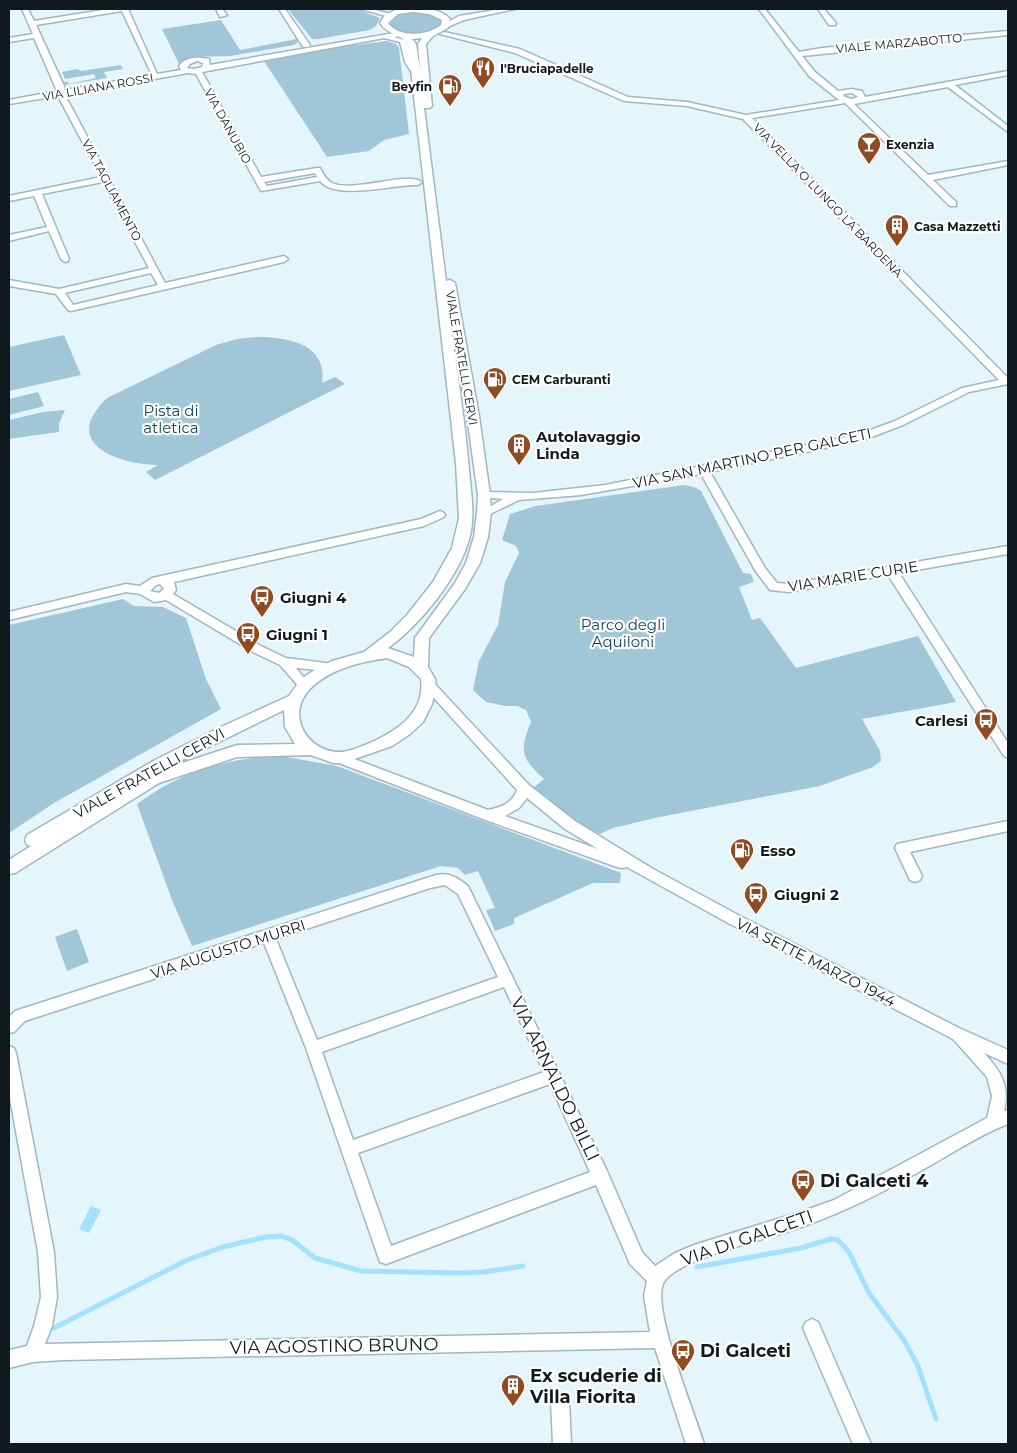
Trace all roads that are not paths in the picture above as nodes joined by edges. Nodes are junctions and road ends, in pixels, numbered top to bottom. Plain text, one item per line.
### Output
1 (25, 9) edge
2 (121, 9) edge
3 (125, 9) edge
4 (282, 9) edge
5 (364, 9) edge
6 (497, 9) edge
7 (511, 9) edge
8 (762, 9) edge
9 (821, 9) edge
10 (407, 10) edge
11 (428, 10) edge
12 (390, 15) junction
13 (441, 15) junction
14 (32, 23) junction
15 (832, 23) dead end
16 (385, 26) junction
17 (444, 30) junction
18 (374, 34) junction
19 (430, 34) junction
20 (1008, 34) edge
21 (37, 35) junction
22 (402, 35) junction
23 (9, 40) edge
24 (335, 43) junction
25 (306, 45) junction
26 (798, 54) junction
27 (204, 59) junction
28 (413, 68) junction
29 (185, 69) junction
30 (202, 69) junction
31 (154, 73) junction
32 (1008, 73) edge
33 (824, 83) junction
34 (949, 84) junction
35 (61, 92) junction
36 (847, 100) junction
37 (9, 101) edge
38 (746, 117) junction
39 (1008, 130) edge
40 (1008, 164) edge
41 (106, 178) junction
42 (928, 178) junction
43 (418, 182) dead end
44 (37, 192) junction
45 (9, 198) edge
46 (953, 204) dead end
47 (52, 228) junction
48 (9, 238) edge
49 (65, 259) dead end
50 (284, 259) dead end
51 (153, 270) junction
52 (9, 283) edge
53 (163, 286) junction
54 (59, 292) junction
55 (1007, 381) edge
56 (704, 470) junction
57 (484, 495) junction
58 (516, 498) junction
59 (484, 514) junction
60 (440, 516) dead end
61 (1008, 551) edge
62 (891, 570) junction
63 (166, 588) junction
64 (144, 591) junction
65 (9, 616) edge
66 (370, 654) junction
67 (284, 662) junction
68 (330, 667) junction
69 (421, 668) junction
70 (304, 685) junction
71 (429, 685) junction
72 (294, 700) junction
73 (311, 749) junction
74 (1008, 753) edge
75 (339, 758) junction
76 (524, 790) junction
77 (488, 815) junction
78 (1008, 826) edge
79 (9, 856) edge
80 (9, 868) edge
81 (648, 873) junction
82 (915, 876) dead end
83 (451, 879) joint
84 (268, 936) junction
85 (507, 980) junction
86 (9, 1027) edge
87 (954, 1033) junction
88 (313, 1048) junction
89 (985, 1048) junction
90 (9, 1053) edge
91 (1008, 1057) edge
92 (1008, 1063) edge
93 (553, 1076) junction
94 (1008, 1107) edge
95 (1001, 1119) edge
96 (349, 1149) junction
97 (601, 1176) junction
98 (657, 1278) junction
99 (812, 1328) dead end
100 (661, 1339) junction
101 (34, 1353) junction
102 (9, 1359) edge
103 (560, 1401) dead end
104 (562, 1444) edge
105 (695, 1444) edge
106 (862, 1444) edge

1 - 14 street, VIA TAGLIAMENTO
2 - 14 street
3 - 31 street
4 - 25 street
5 - 12 street
6 - 13 street
7 - 17 street
8 - 26 street
9 - 15 street
10 - 11 main road
10 - 12 main road
11 - 13 main road
12 - 16 main road
13 - 17 main road
14 - 21 street, VIA TAGLIAMENTO
16 - 18 street
16 - 22 main road
17 - 19 main road
17 - 38 street, VIA VELLA O LUNGO LA BARDENA
18 - 22 street
18 - 24 street, VIA LILIANA ROSSI
18 - 25 street, VIA LILIANA ROSSI
19 - 22 main road
19 - 57 main road, VIALE FRATELLI CERVI
20 - 26 street, VIALE MARZABOTTO
21 - 23 street
21 - 35 street, VIA TAGLIAMENTO
22 - 28 main road, VIALE FRATELLI CERVI
24 - 28 street
24 - 30 street, VIA LILIANA ROSSI
25 - 27 street, VIA LILIANA ROSSI
26 - 33 street
27 - 29 street, VIA LILIANA ROSSI
27 - 30 street
28 - 66 main road, VIALE FRATELLI CERVI
29 - 30 street, VIA LILIANA ROSSI
29 - 31 street, VIA LILIANA ROSSI
29 - 35 street, VIA LILIANA ROSSI
30 - 43 street, VIA DANUBIO
31 - 35 street, VIA LILIANA ROSSI
32 - 34 street
33 - 36 street
33 - 36 street
34 - 36 street
34 - 39 street
35 - 37 street, VIA LILIANA ROSSI
35 - 41 street, VIA TAGLIAMENTO
36 - 38 street
36 - 42 street
38 - 55 street, VIA VELLA O LUNGO LA BARDENA
40 - 42 street
41 - 44 street
41 - 51 street, VIA TAGLIAMENTO
42 - 46 street
44 - 45 street
44 - 47 street
47 - 48 street
47 - 49 street
50 - 53 street
51 - 53 street, VIA TAGLIAMENTO
51 - 54 street
52 - 54 street
53 - 54 street
55 - 56 street, VIA SAN MARTINO PER GALCETI
56 - 58 street, VIA SAN MARTINO PER GALCETI
56 - 62 street, VIA MARIE CURIE
57 - 58 street, VIA SAN MARTINO PER GALCETI
57 - 59 main road, VIALE FRATELLI CERVI
58 - 59 street, VIA SAN MARTINO PER GALCETI
59 - 69 main road, VIALE FRATELLI CERVI
60 - 63 street
61 - 62 street, VIA MARIE CURIE
62 - 74 street
63 - 64 street
63 - 64 street
63 - 67 street
64 - 65 street
66 - 68 main road, VIALE FRATELLI CERVI
66 - 69 main road, VIALE FRATELLI CERVI
67 - 68 street
67 - 70 street
68 - 70 main road, VIALE FRATELLI CERVI
69 - 71 main road, VIALE FRATELLI CERVI
70 - 72 main road, VIALE FRATELLI CERVI
71 - 75 main road
71 - 76 street
72 - 73 main road, VIALE FRATELLI CERVI
72 - 79 main road, VIALE FRATELLI CERVI
73 - 75 main road, VIALE FRATELLI CERVI
73 - 80 main road, VIALE FRATELLI CERVI
75 - 77 street
76 - 77 street
76 - 81 street
77 - 81 street
78 - 82 street
81 - 87 street, VIA SETTE MARZO 1944
83 - 84 street, VIA AUGUSTO MURRI
83 - 85 street, VIA ARNALDO BILLI
84 - 86 street, VIA AUGUSTO MURRI
84 - 88 street
85 - 88 street
85 - 93 street, VIA ARNALDO BILLI
87 - 89 street, VIA SETTE MARZO 1944
87 - 95 street
88 - 96 street
89 - 91 street, VIA SETTE MARZO 1944
89 - 92 street, VIA SETTE MARZO 1944
90 - 101 street
93 - 96 street
93 - 97 street, VIA ARNALDO BILLI
94 - 95 street, VIA DI GALCETI
95 - 98 street, VIA DI GALCETI
96 - 97 street
97 - 98 street, VIA ARNALDO BILLI
98 - 100 street
99 - 106 street
100 - 101 street, VIA AGOSTINO BRUNO
100 - 105 street
101 - 102 street, VIA AGOSTINO BRUNO
103 - 104 street

